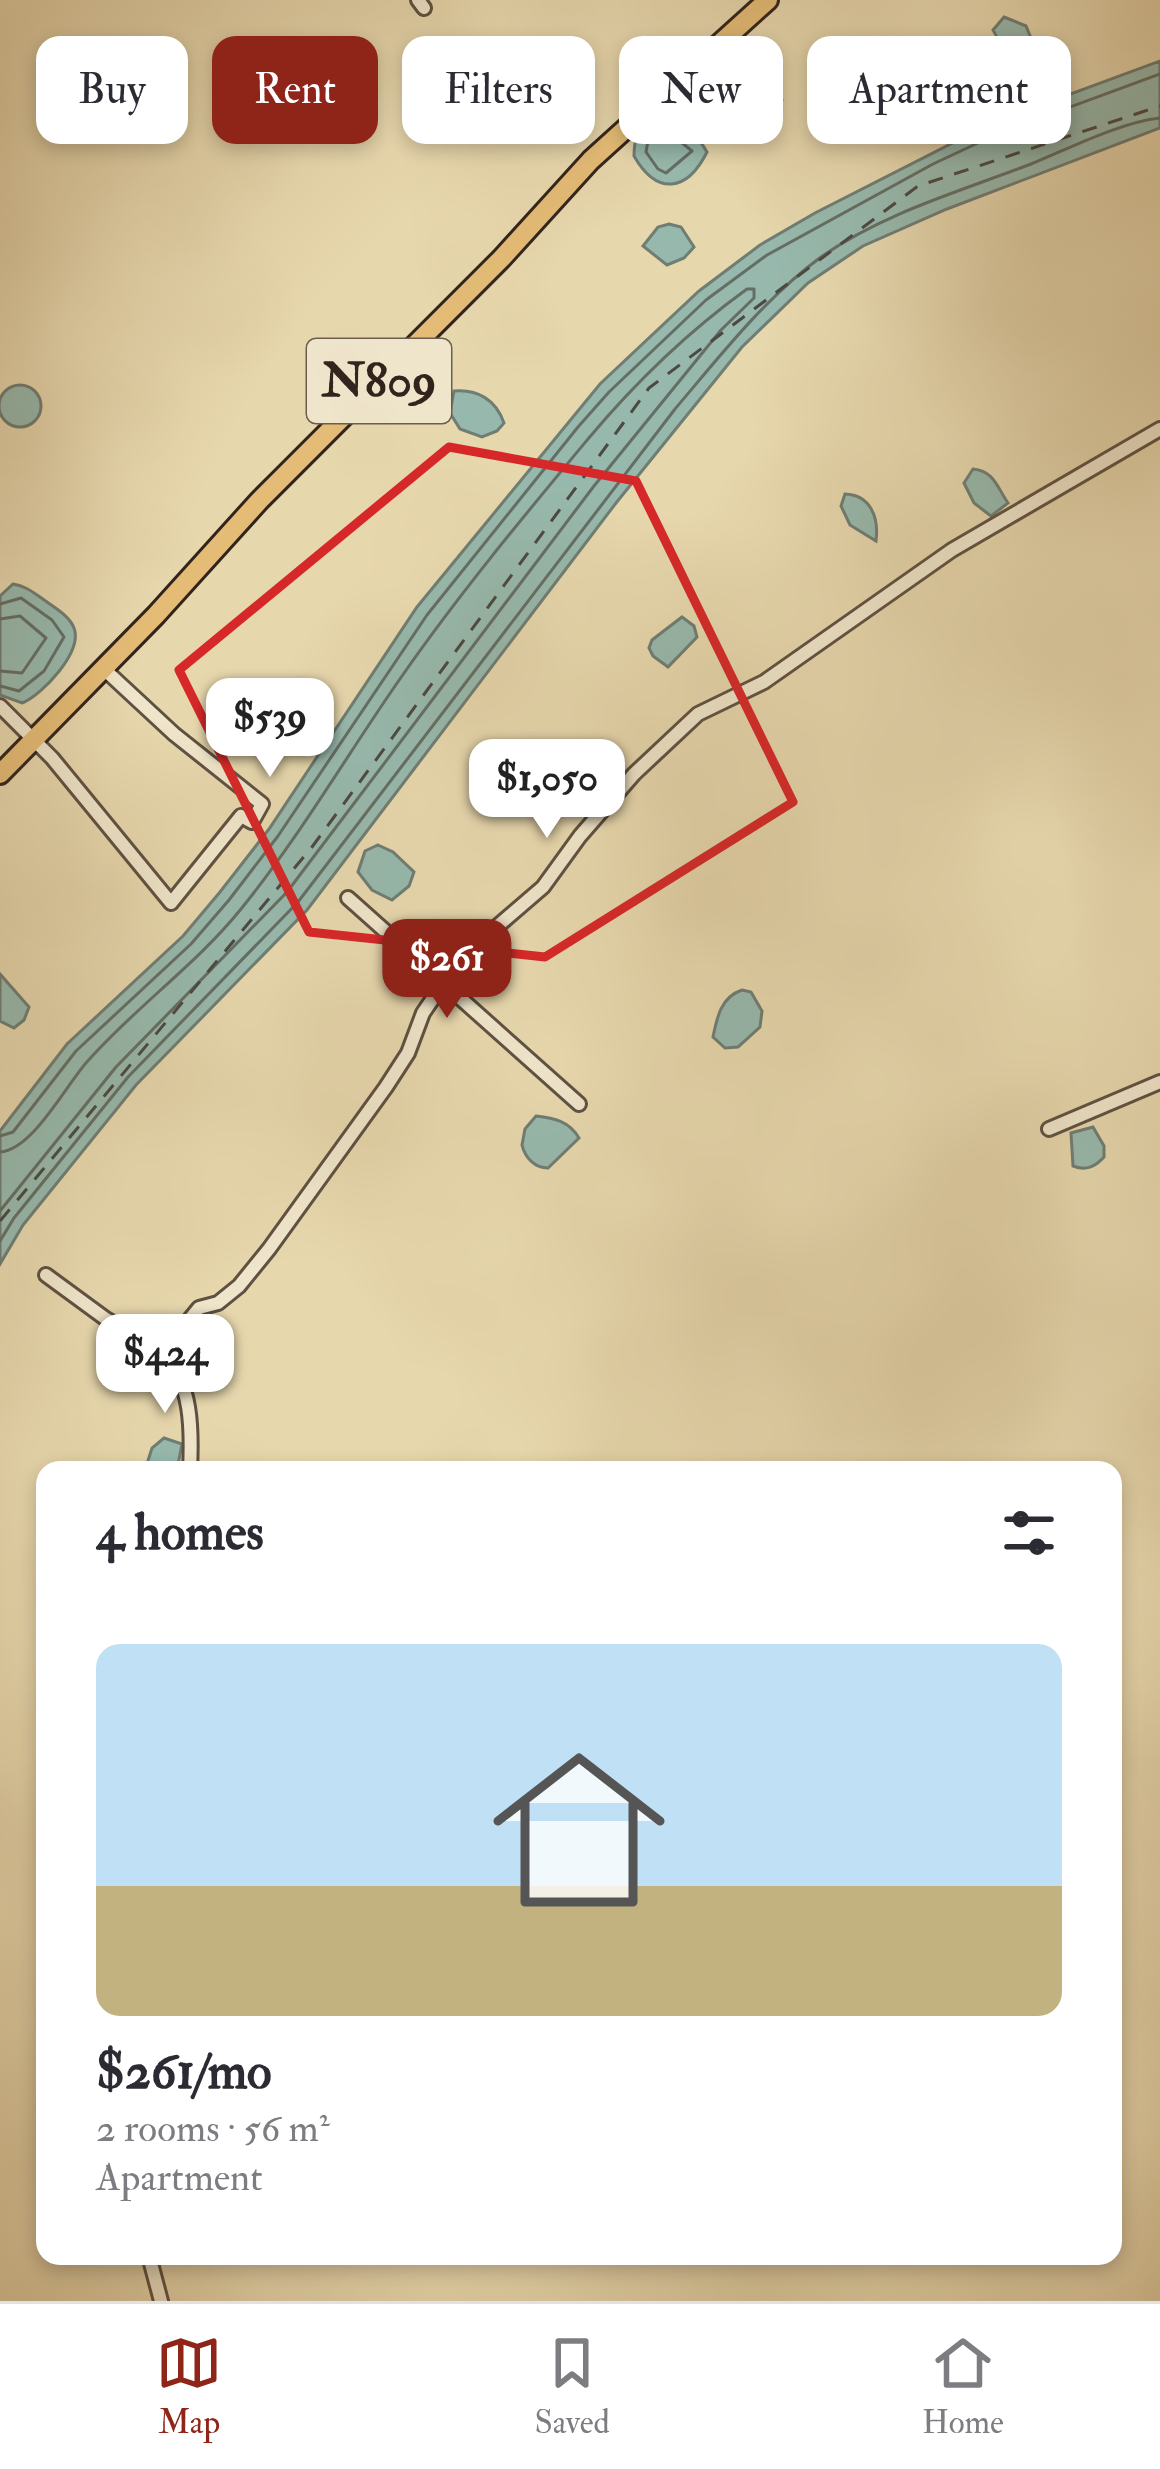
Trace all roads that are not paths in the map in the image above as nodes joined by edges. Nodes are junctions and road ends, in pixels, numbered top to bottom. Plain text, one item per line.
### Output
1 (768, 0) edge
2 (1160, 429) edge
3 (104, 669) junction
4 (0, 706) edge
5 (34, 740) junction
6 (0, 774) edge
7 (348, 898) dead end
8 (445, 986) junction
9 (1160, 1082) edge
10 (579, 1105) dead end
11 (1049, 1129) dead end
12 (46, 1275) dead end
13 (164, 1352) junction
14 (190, 1461) edge
15 (151, 2265) edge
16 (161, 2301) edge

1 - 3 highway, N809
2 - 8 street
3 - 5 highway, N809
3 - 5 street
4 - 5 street
5 - 6 highway, N809
7 - 8 street
8 - 10 street
8 - 13 street
9 - 11 street
12 - 13 street
13 - 14 street
15 - 16 street

